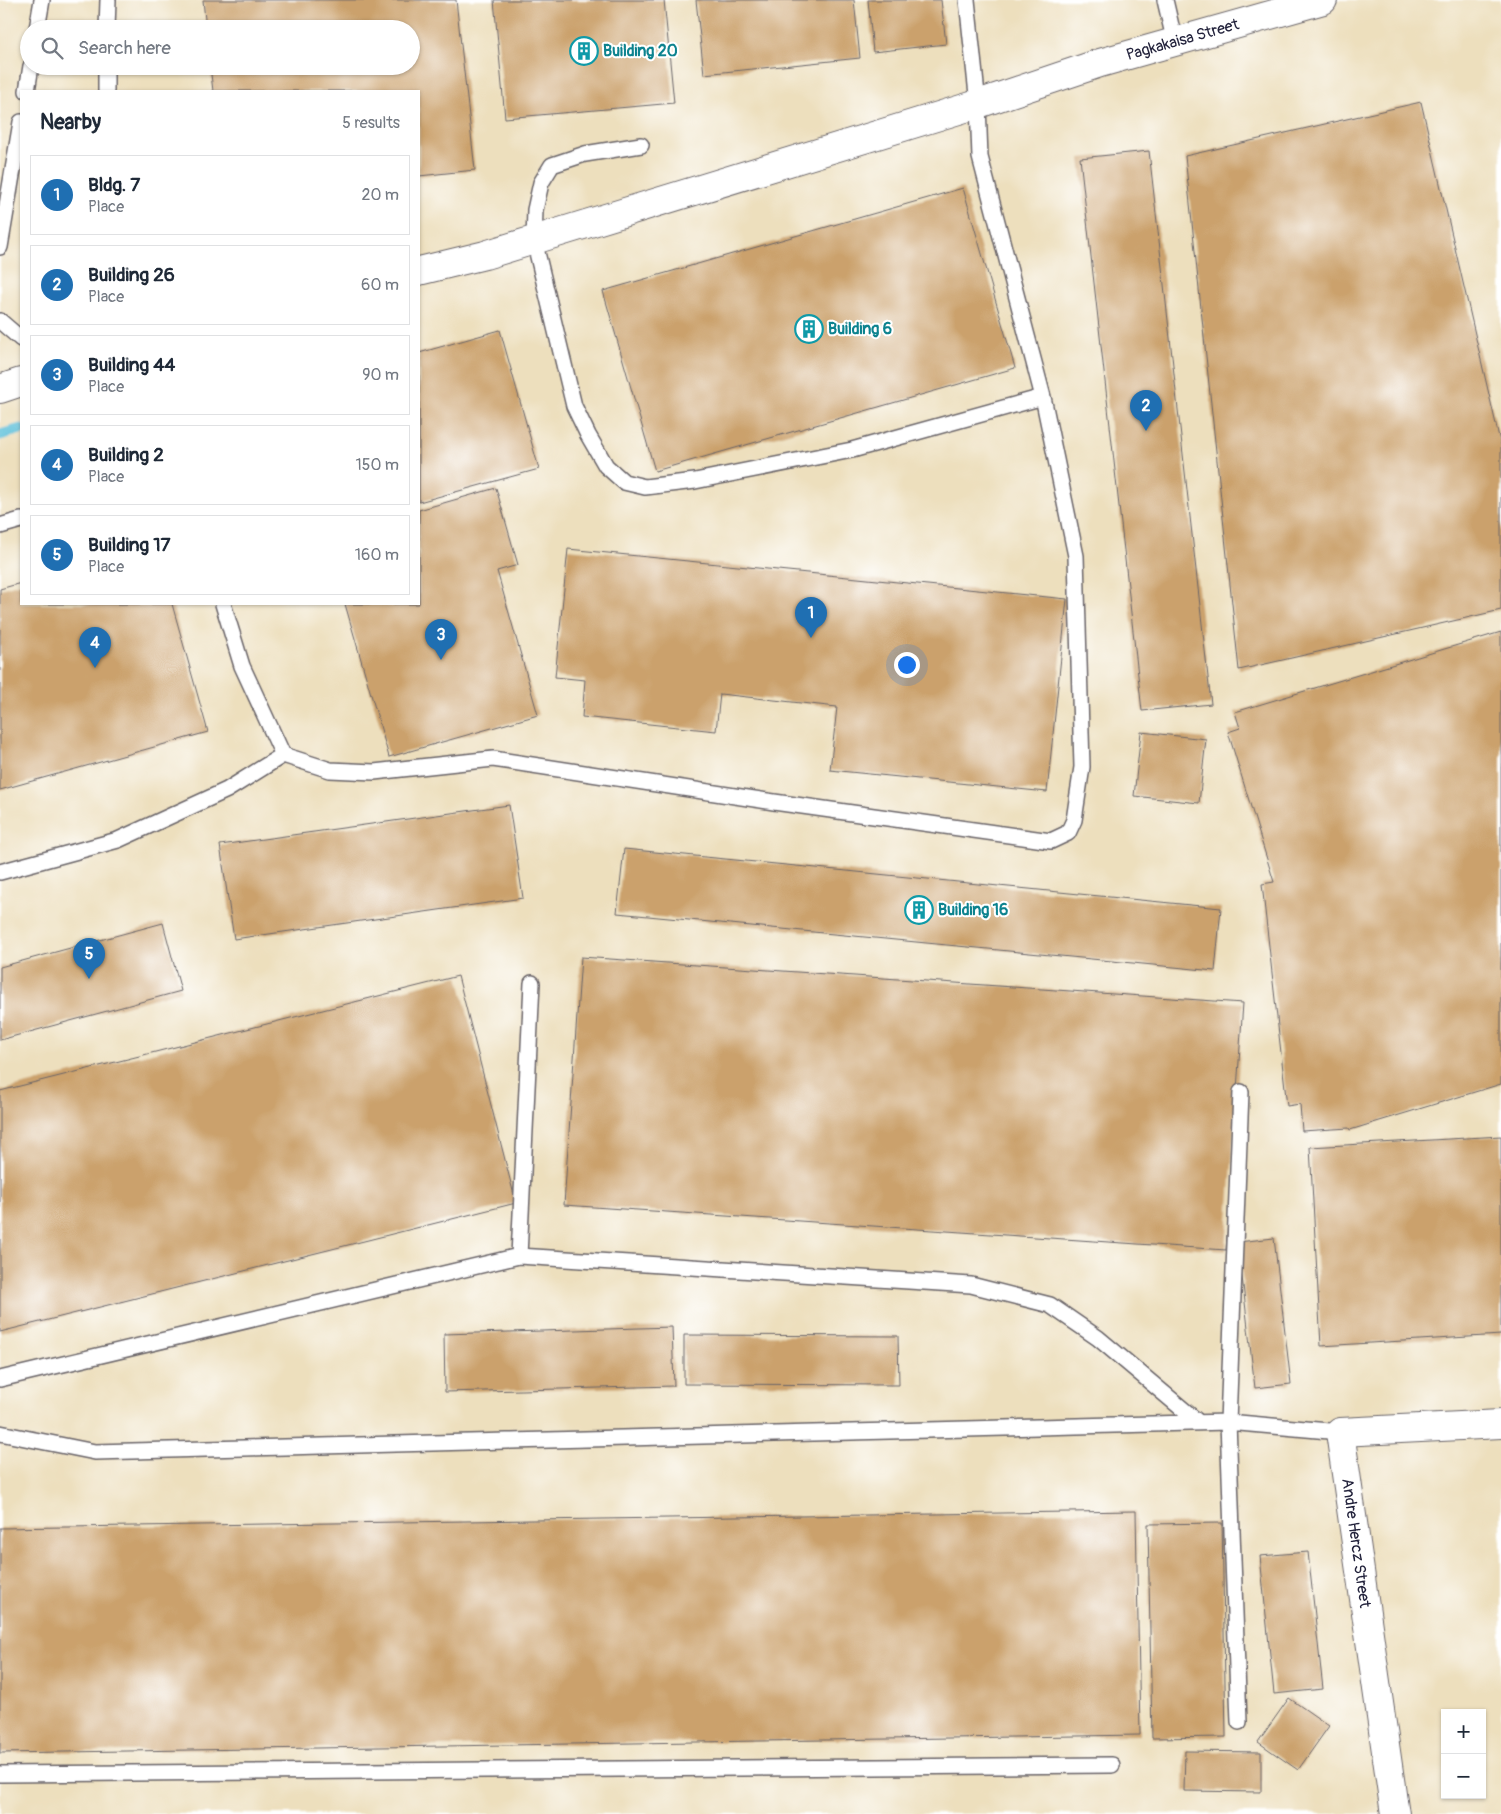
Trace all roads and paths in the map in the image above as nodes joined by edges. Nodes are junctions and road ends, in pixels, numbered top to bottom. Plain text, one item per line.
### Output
1 (42, 0) edge
2 (108, 0) edge
3 (967, 0) edge
4 (1165, 0) edge
5 (1323, 0) edge
6 (39, 20) edge
7 (107, 20) edge
8 (1175, 43) junction
9 (30, 75) edge
10 (106, 75) edge
11 (27, 90) edge
12 (106, 90) edge
13 (978, 104) junction
14 (20, 128) edge
15 (641, 145) dead end
16 (534, 240) junction
17 (0, 247) edge
18 (420, 271) edge
19 (0, 321) edge
20 (20, 338) edge
21 (20, 382) edge
22 (0, 389) edge
23 (1044, 396) junction
24 (20, 520) edge
25 (0, 526) edge
26 (223, 605) edge
27 (283, 755) junction
28 (0, 872) edge
29 (532, 983) dead end
30 (1241, 1092) dead end
31 (519, 1256) junction
32 (0, 1379) edge
33 (1198, 1422) junction
34 (1228, 1422) junction
35 (1501, 1424) edge
36 (1340, 1432) junction
37 (0, 1433) edge
38 (1239, 1722) dead end
39 (1112, 1765) dead end
40 (0, 1774) edge
41 (1395, 1814) edge

1 - 6 lane
2 - 7 lane
3 - 13 lane
4 - 8 lane
5 - 8 street, Pagkakaisa Street
8 - 13 street, Pagkakaisa Street
9 - 11 lane
10 - 12 lane
13 - 16 street, Pagkakaisa Street
13 - 23 lane
14 - 17 lane
15 - 16 lane
16 - 18 street, Pagkakaisa Street
16 - 23 lane
19 - 20 lane
21 - 22 street
23 - 27 lane
24 - 25 lane
26 - 27 lane
27 - 28 lane
29 - 31 lane
30 - 34 lane
31 - 32 lane
31 - 33 lane
33 - 34 lane
33 - 37 lane
34 - 36 lane
34 - 38 lane
35 - 36 street
36 - 41 street, Andre Hercz Street
39 - 40 lane

